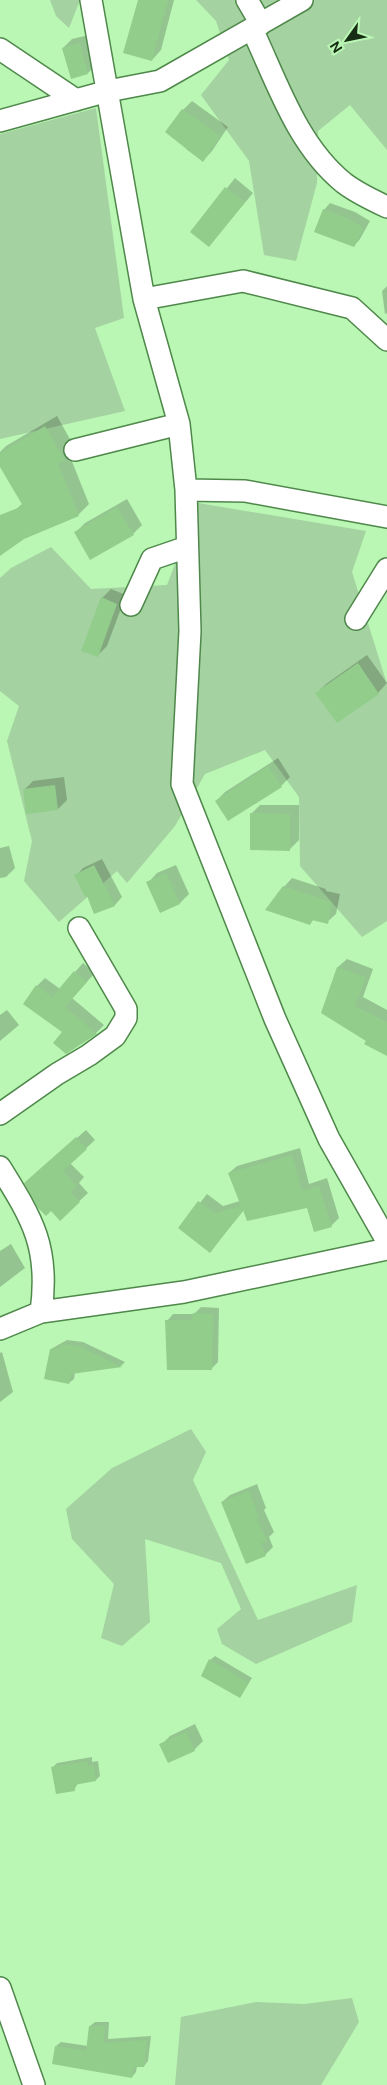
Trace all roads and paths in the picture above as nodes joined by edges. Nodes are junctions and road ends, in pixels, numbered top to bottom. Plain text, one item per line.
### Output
1 (91, 0) edge
2 (247, 0) edge
3 (302, 0) edge
4 (257, 26) junction
5 (0, 49) edge
6 (108, 91) junction
7 (76, 100) junction
8 (0, 121) edge
9 (387, 207) edge
10 (144, 299) junction
11 (387, 340) edge
12 (179, 424) junction
13 (75, 450) dead end
14 (186, 490) junction
15 (387, 517) edge
16 (187, 547) junction
17 (387, 569) edge
18 (131, 605) dead end
19 (356, 620) dead end
20 (79, 928) dead end
21 (0, 1114) edge
22 (0, 1167) edge
23 (387, 1241) edge
24 (387, 1249) edge
25 (42, 1312) junction
26 (0, 1329) edge
27 (0, 1988) edge
28 (34, 2085) edge

1 - 6 street
2 - 4 street
3 - 4 street
4 - 6 street
4 - 9 street
5 - 7 street
6 - 7 street
6 - 10 street
7 - 8 street
10 - 11 street
10 - 12 street
12 - 13 street
12 - 14 street
14 - 15 street
14 - 16 street
16 - 18 street
16 - 23 street
17 - 19 street
20 - 21 street
22 - 25 street
24 - 25 street
25 - 26 street
27 - 28 street

